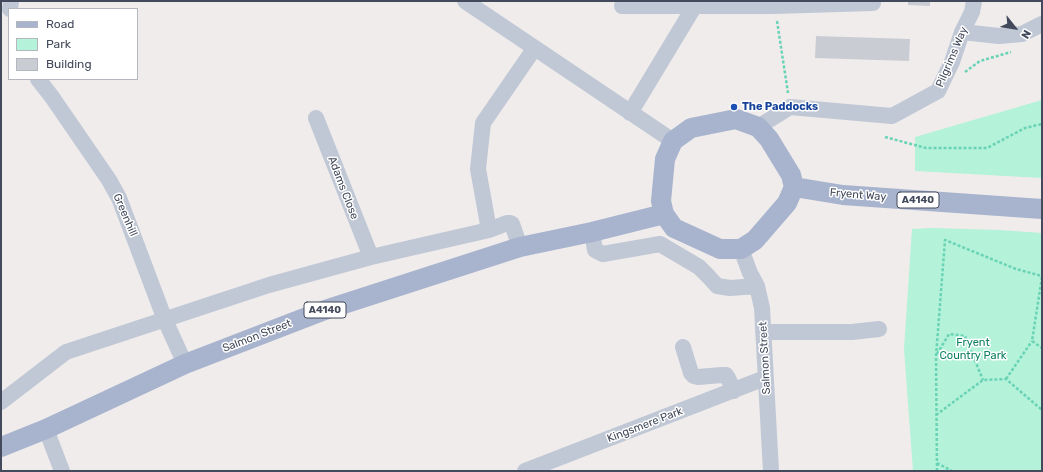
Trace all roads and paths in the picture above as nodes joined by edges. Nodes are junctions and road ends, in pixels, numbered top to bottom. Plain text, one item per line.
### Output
1 (465, 1) edge
2 (974, 1) edge
3 (873, 3) dead end
4 (774, 4) edge
5 (622, 6) dead end
6 (694, 7) junction
7 (1042, 24) edge
8 (962, 32) junction
9 (534, 49) junction
10 (1016, 50) dead end
11 (962, 74) dead end
12 (39, 80) edge
13 (790, 107) junction
14 (630, 113) junction
15 (316, 118) dead end
16 (1042, 124) edge
17 (758, 127) junction
18 (885, 137) dead end
19 (672, 141) junction
20 (794, 187) junction
21 (1042, 209) edge
22 (664, 214) junction
23 (489, 230) junction
24 (592, 232) junction
25 (520, 247) junction
26 (741, 249) junction
27 (370, 257) junction
28 (1042, 276) edge
29 (757, 286) junction
30 (166, 320) junction
31 (879, 329) dead end
32 (763, 332) junction
33 (1032, 341) junction
34 (682, 347) dead end
35 (1042, 348) edge
36 (936, 356) junction
37 (185, 364) junction
38 (765, 378) junction
39 (1006, 379) junction
40 (983, 380) junction
41 (734, 391) junction
42 (1, 402) edge
43 (1042, 410) edge
44 (936, 415) junction
45 (46, 429) junction
46 (1, 447) edge
47 (937, 462) junction
48 (62, 471) edge
49 (525, 471) edge
50 (771, 471) edge
51 (937, 471) edge
52 (952, 471) edge

1 - 9 street
2 - 8 street, Pilgrims Way
3 - 4 street
4 - 6 street
4 - 13 path
5 - 6 street
6 - 14 street
7 - 8 street
8 - 13 street, Pilgrims Way
9 - 14 street
9 - 23 street
10 - 11 path
12 - 30 street, Greenhill
13 - 17 street
14 - 19 street
15 - 27 street, Adams Close
16 - 18 path
17 - 19 main road
17 - 20 main road
19 - 22 main road
20 - 21 main road, Fryent Way / A4140
20 - 26 main road
22 - 24 main road, Salmon Street / A4140
22 - 26 main road
23 - 25 street
23 - 27 street
24 - 25 main road, Salmon Street / A4140
24 - 29 street
25 - 37 main road, Salmon Street / A4140
26 - 29 street, Salmon Street
27 - 30 street
28 - 33 path
28 - 36 path
29 - 32 street, Salmon Street
30 - 37 street, Greenhill
30 - 42 street
31 - 32 street
32 - 38 street, Salmon Street
33 - 35 path
33 - 39 path
34 - 41 street
36 - 40 path
36 - 44 path
37 - 45 main road, Salmon Street / A4140
38 - 41 street, Kingsmere Park
38 - 50 street, Salmon Street
39 - 40 path
39 - 43 path
40 - 44 path
41 - 49 street, Kingsmere Park
44 - 47 path
45 - 46 main road, Salmon Street / A4140
45 - 48 street
47 - 51 path
47 - 52 path

